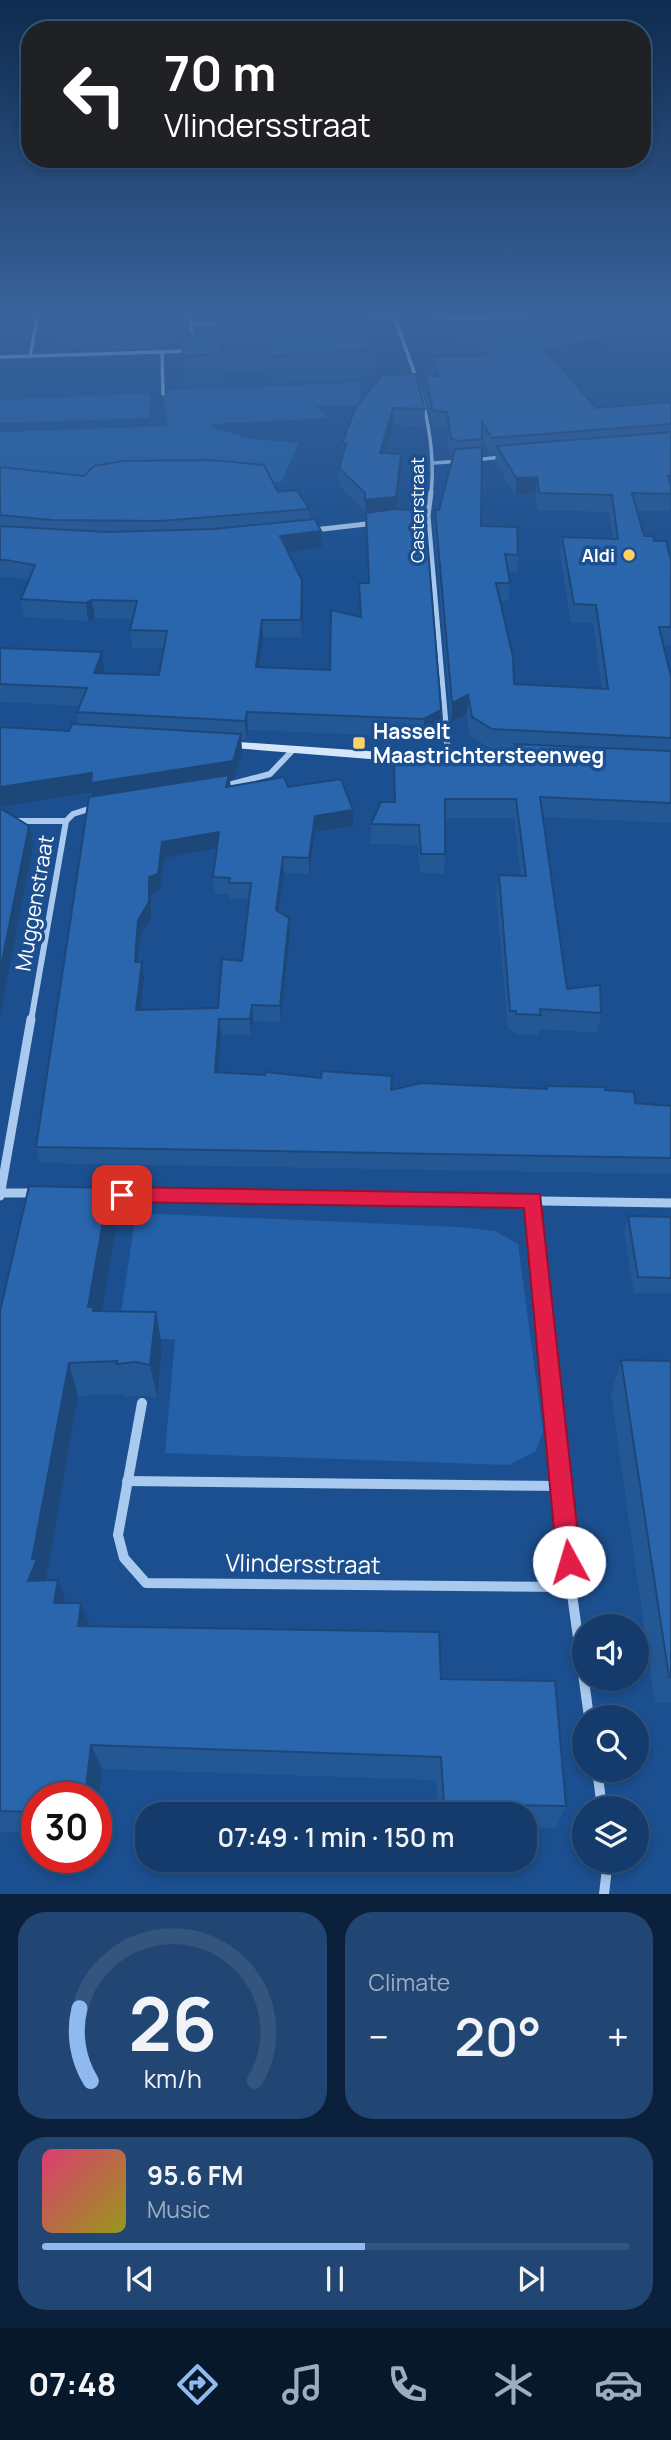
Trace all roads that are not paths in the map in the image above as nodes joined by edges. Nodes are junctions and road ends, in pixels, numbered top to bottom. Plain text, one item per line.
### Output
1 (423, 402) edge
2 (513, 457) edge
3 (434, 463) junction
4 (428, 516) junction
5 (415, 518) edge
6 (376, 522) edge
7 (312, 530) edge
8 (210, 744) edge
9 (291, 752) junction
10 (448, 752) junction
11 (496, 755) edge
12 (213, 788) edge
13 (107, 805) edge
14 (0, 821) edge
15 (66, 821) junction
16 (41, 1193) edge
17 (1, 1194) edge
18 (93, 1194) edge
19 (533, 1200) junction
20 (671, 1203) edge
21 (142, 1403) dead end
22 (127, 1481) junction
23 (561, 1486) junction
24 (571, 1587) junction
25 (587, 1705) edge
26 (606, 1873) edge
27 (604, 1894) edge

1 - 3 street, Casterstraat
2 - 3 street
3 - 4 street, Casterstraat
4 - 5 street
4 - 10 street, Casterstraat
6 - 7 street
8 - 9 main road
9 - 10 main road
9 - 12 street
10 - 11 main road
13 - 15 street
14 - 15 street
15 - 17 street, Muggenstraat
16 - 17 street
18 - 19 street
19 - 20 street
19 - 23 street
21 - 22 street, Vlindersstraat
22 - 23 street
22 - 24 street, Vlindersstraat
23 - 24 street
24 - 25 street
26 - 27 street

